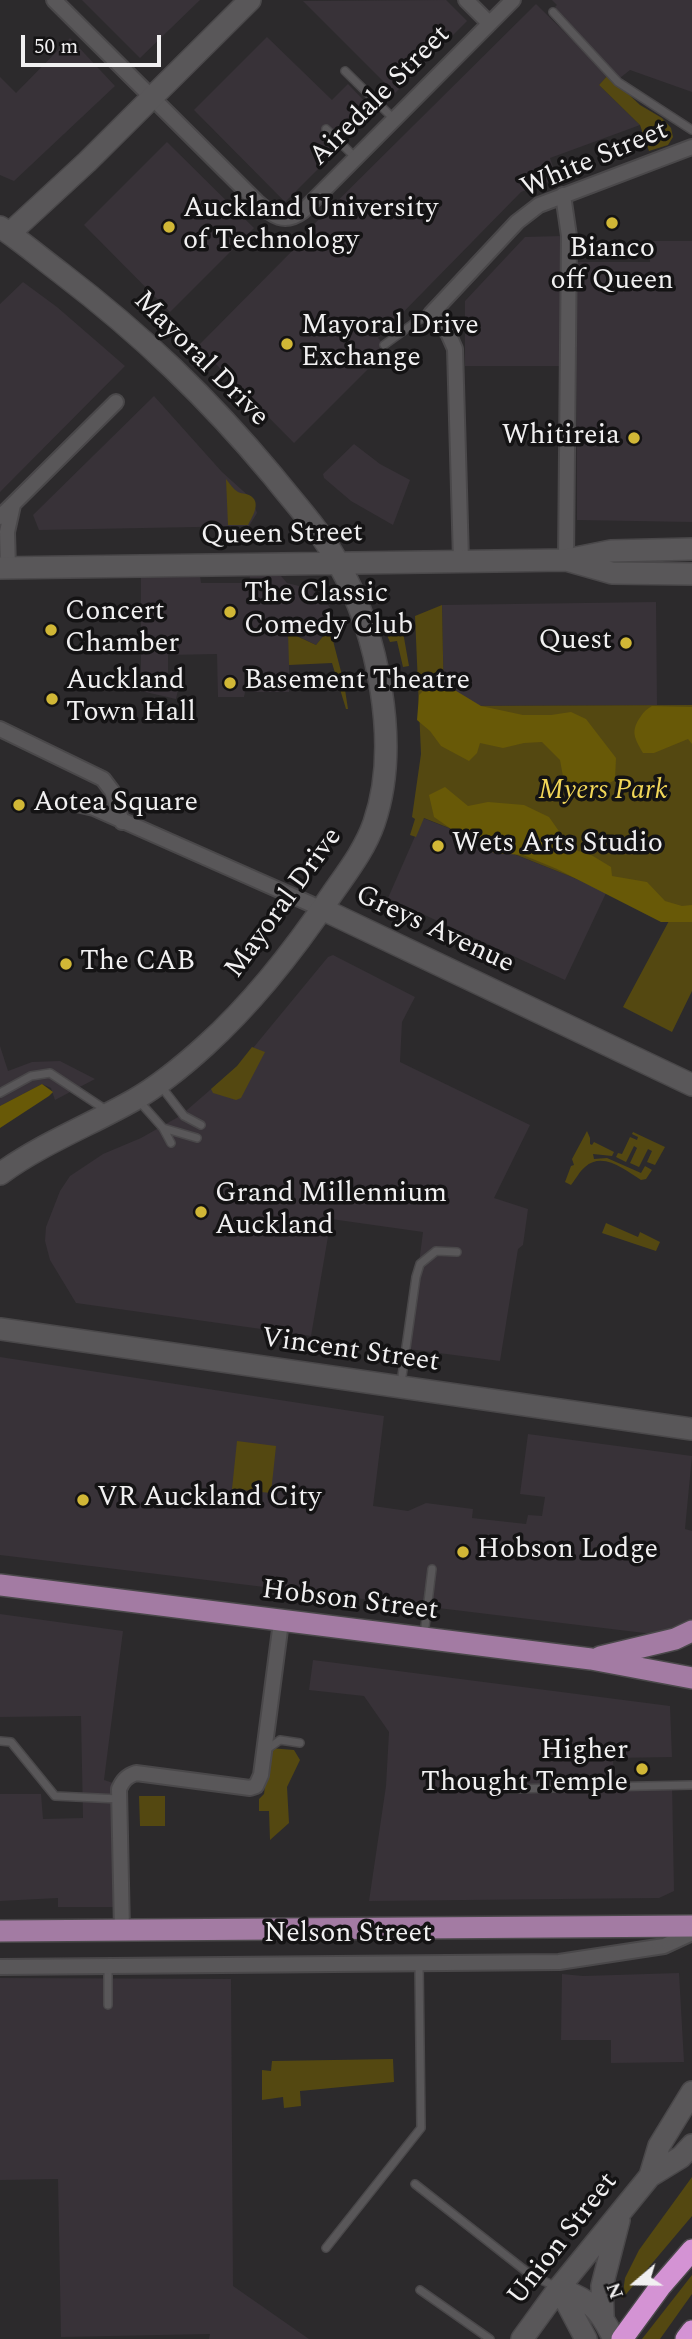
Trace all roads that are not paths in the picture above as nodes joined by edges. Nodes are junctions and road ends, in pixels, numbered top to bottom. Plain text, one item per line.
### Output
1 (54, 0) edge
2 (250, 0) edge
3 (466, 0) edge
4 (513, 0) edge
5 (552, 12) dead end
6 (489, 23) junction
7 (345, 71) dead end
8 (151, 99) junction
9 (394, 119) junction
10 (326, 129) dead end
11 (692, 130) edge
12 (692, 147) edge
13 (356, 158) junction
14 (564, 195) junction
15 (3, 234) edge
16 (431, 314) junction
17 (384, 345) dead end
18 (116, 402) dead end
19 (14, 503) junction
20 (0, 517) edge
21 (692, 549) edge
22 (461, 560) junction
23 (566, 560) junction
24 (338, 563) junction
25 (4, 568) edge
26 (692, 574) edge
27 (0, 729) edge
28 (72, 803) dead end
29 (122, 822) junction
30 (322, 909) junction
31 (160, 1084) junction
32 (692, 1085) edge
33 (0, 1093) edge
34 (137, 1098) junction
35 (110, 1113) junction
36 (201, 1125) dead end
37 (163, 1128) junction
38 (197, 1138) dead end
39 (171, 1143) dead end
40 (3, 1171) edge
41 (457, 1252) dead end
42 (0, 1329) edge
43 (401, 1387) junction
44 (692, 1429) edge
45 (432, 1569) dead end
46 (0, 1585) edge
47 (281, 1622) junction
48 (692, 1631) edge
49 (424, 1640) junction
50 (591, 1659) junction
51 (692, 1678) edge
52 (0, 1741) edge
53 (300, 1743) dead end
54 (265, 1752) junction
55 (692, 1785) edge
56 (509, 1789) dead end
57 (119, 1799) junction
58 (692, 1926) edge
59 (121, 1930) junction
60 (0, 1931) edge
61 (692, 1933) edge
62 (419, 1964) junction
63 (107, 1966) junction
64 (0, 1967) edge
65 (108, 2005) dead end
66 (692, 2092) edge
67 (692, 2145) edge
68 (650, 2176) junction
69 (415, 2184) dead end
70 (620, 2215) junction
71 (326, 2248) dead end
72 (692, 2250) edge
73 (559, 2288) junction
74 (420, 2290) dead end
75 (611, 2330) edge
76 (692, 2331) edge
77 (490, 2339) edge
78 (522, 2339) edge
79 (586, 2339) edge
80 (687, 2339) edge

1 - 8 street
2 - 8 main road
3 - 6 street
4 - 6 street, Airedale Street
5 - 11 lane
6 - 9 street, Airedale Street
7 - 9 lane
8 - 13 street, Airedale Street
8 - 15 main road
9 - 13 street, Airedale Street
10 - 13 lane
12 - 14 street, White Street
14 - 16 street, White Street
14 - 23 street
15 - 24 main road, Mayoral Drive
16 - 17 lane
16 - 22 street
18 - 19 street
19 - 20 street
19 - 25 street
21 - 23 main road, Queen Street
22 - 23 main road, Queen Street
22 - 24 main road, Queen Street
23 - 26 main road, Queen Street
24 - 25 main road, Queen Street
24 - 30 main road, Mayoral Drive
27 - 29 street
28 - 29 street, Greys Avenue
29 - 30 street, Greys Avenue
30 - 31 main road, Mayoral Drive
30 - 32 main road, Greys Avenue
31 - 34 main road, Mayoral Drive
31 - 36 lane
33 - 35 lane
34 - 35 main road, Mayoral Drive
34 - 37 lane
35 - 40 main road, Mayoral Drive
37 - 38 lane
37 - 39 lane
41 - 43 lane
42 - 43 main road, Vincent Street
43 - 44 main road, Vincent Street
45 - 49 lane
46 - 47 main road, Hobson Street
47 - 49 main road, Hobson Street
47 - 54 street
48 - 50 main road
49 - 50 main road, Hobson Street
50 - 51 main road, Hobson Street
52 - 57 lane
53 - 54 lane
54 - 57 street
55 - 56 lane
57 - 59 street
58 - 59 main road, Nelson Street
59 - 60 main road, Nelson Street
61 - 62 street, Nelson Street
62 - 63 street, Nelson Street
62 - 71 lane
63 - 64 street, Nelson Street
63 - 65 lane
66 - 68 main road, Union Street
67 - 68 main road, Union Street
68 - 70 main road, Union Street
69 - 73 lane
70 - 73 main road, Union Street
70 - 75 main road
72 - 75 highway
73 - 75 main road
73 - 78 main road, Union Street
73 - 79 main road
74 - 77 lane
76 - 80 highway

